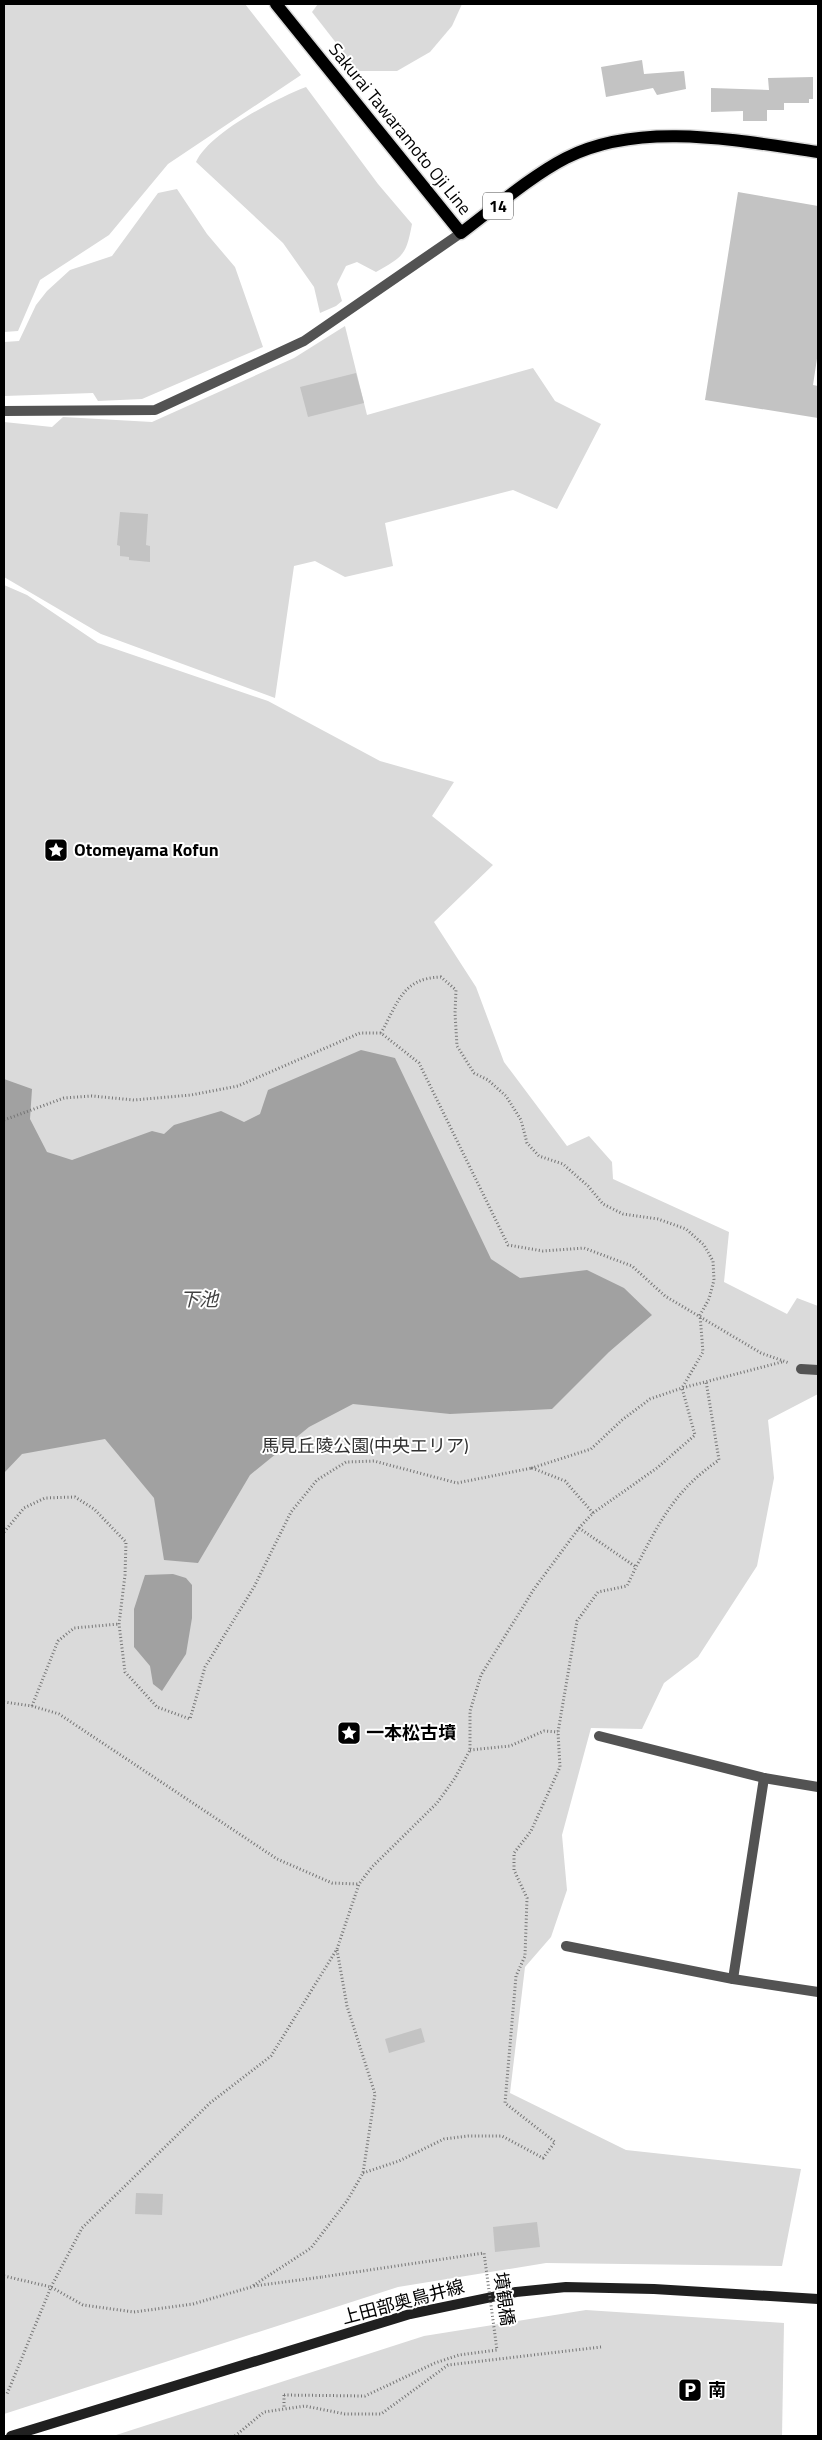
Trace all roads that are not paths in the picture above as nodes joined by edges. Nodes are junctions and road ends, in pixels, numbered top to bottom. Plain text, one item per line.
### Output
1 (276, 4) edge
2 (818, 152) edge
3 (461, 233) junction
4 (4, 411) edge
5 (801, 1369) road end
6 (818, 1370) edge
7 (599, 1736) dead end
8 (764, 1778) junction
9 (818, 1786) edge
10 (566, 1946) dead end
11 (733, 1979) junction
12 (818, 1992) edge
13 (818, 2299) edge
14 (10, 2436) edge

1 - 3 main road, Sakurai Tawaramoto Oji Line / 14
2 - 3 main road, Sakurai Tawaramoto Oji Line / 14
3 - 4 street
5 - 6 street
7 - 8 street
8 - 9 street
8 - 11 street
10 - 11 street
11 - 12 street
13 - 14 street, 上田部奥鳥井線

